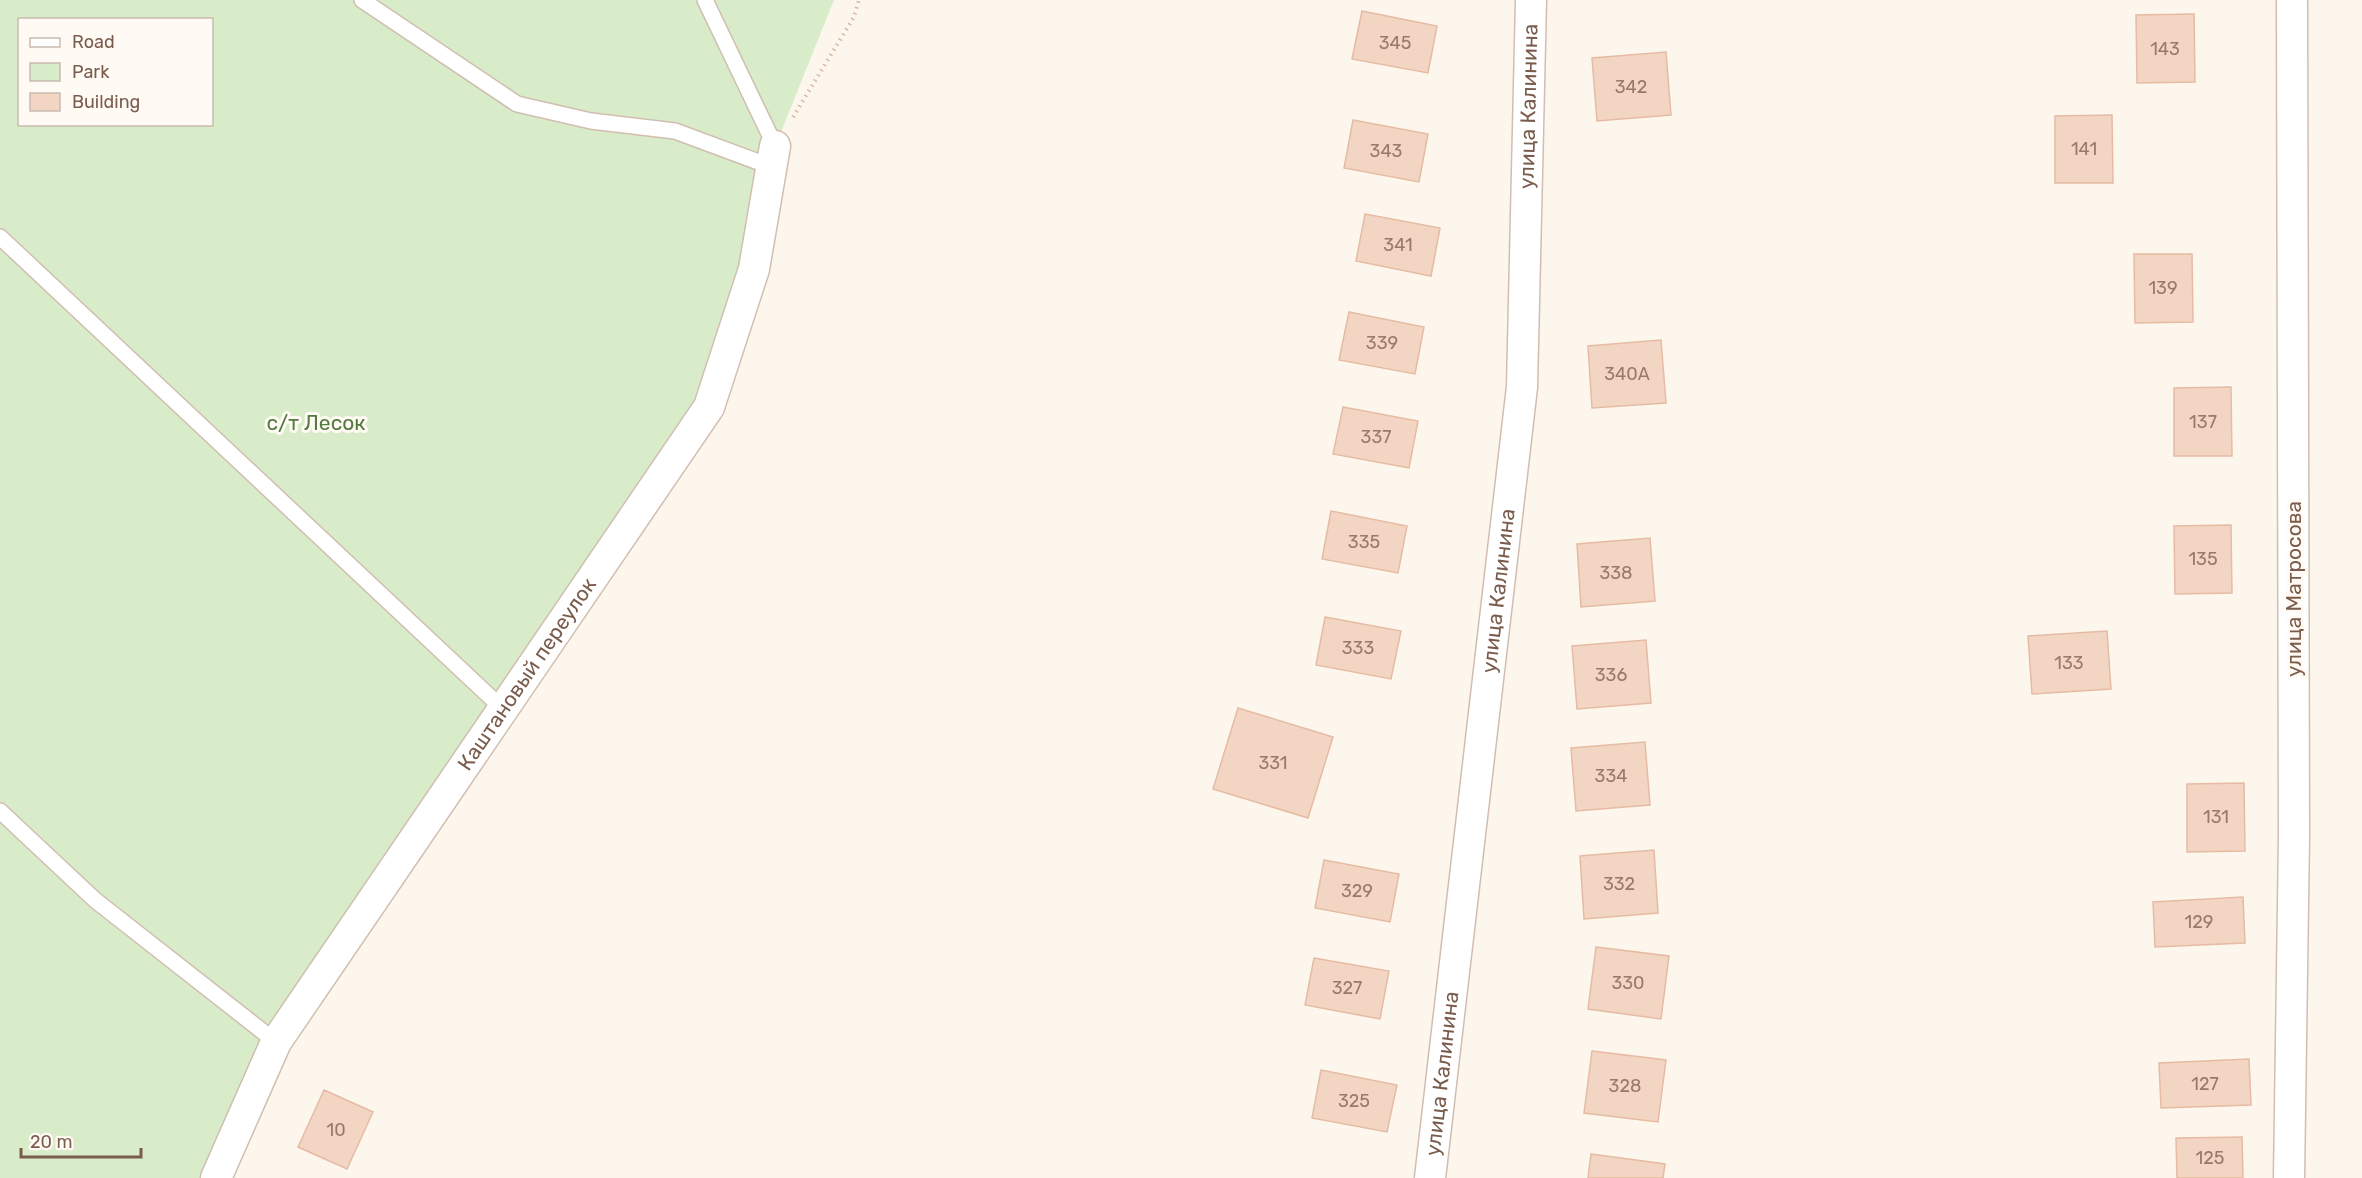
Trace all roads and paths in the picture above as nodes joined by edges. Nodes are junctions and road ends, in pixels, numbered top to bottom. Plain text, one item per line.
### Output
1 (362, 0) edge
2 (705, 0) edge
3 (859, 0) edge
4 (1531, 0) edge
5 (2292, 0) edge
6 (774, 157) junction
7 (0, 237) edge
8 (503, 709) junction
9 (0, 811) edge
10 (276, 1042) junction
11 (216, 1178) edge
12 (1430, 1178) edge
13 (2289, 1178) edge

1 - 6 lane
2 - 6 lane
3 - 6 path
4 - 12 street, улица Калинина
5 - 13 street, улица Матросова
6 - 8 street, Каштановый переулок
7 - 8 lane
8 - 10 street, Каштановый переулок
9 - 10 lane
10 - 11 street, Каштановый переулок

